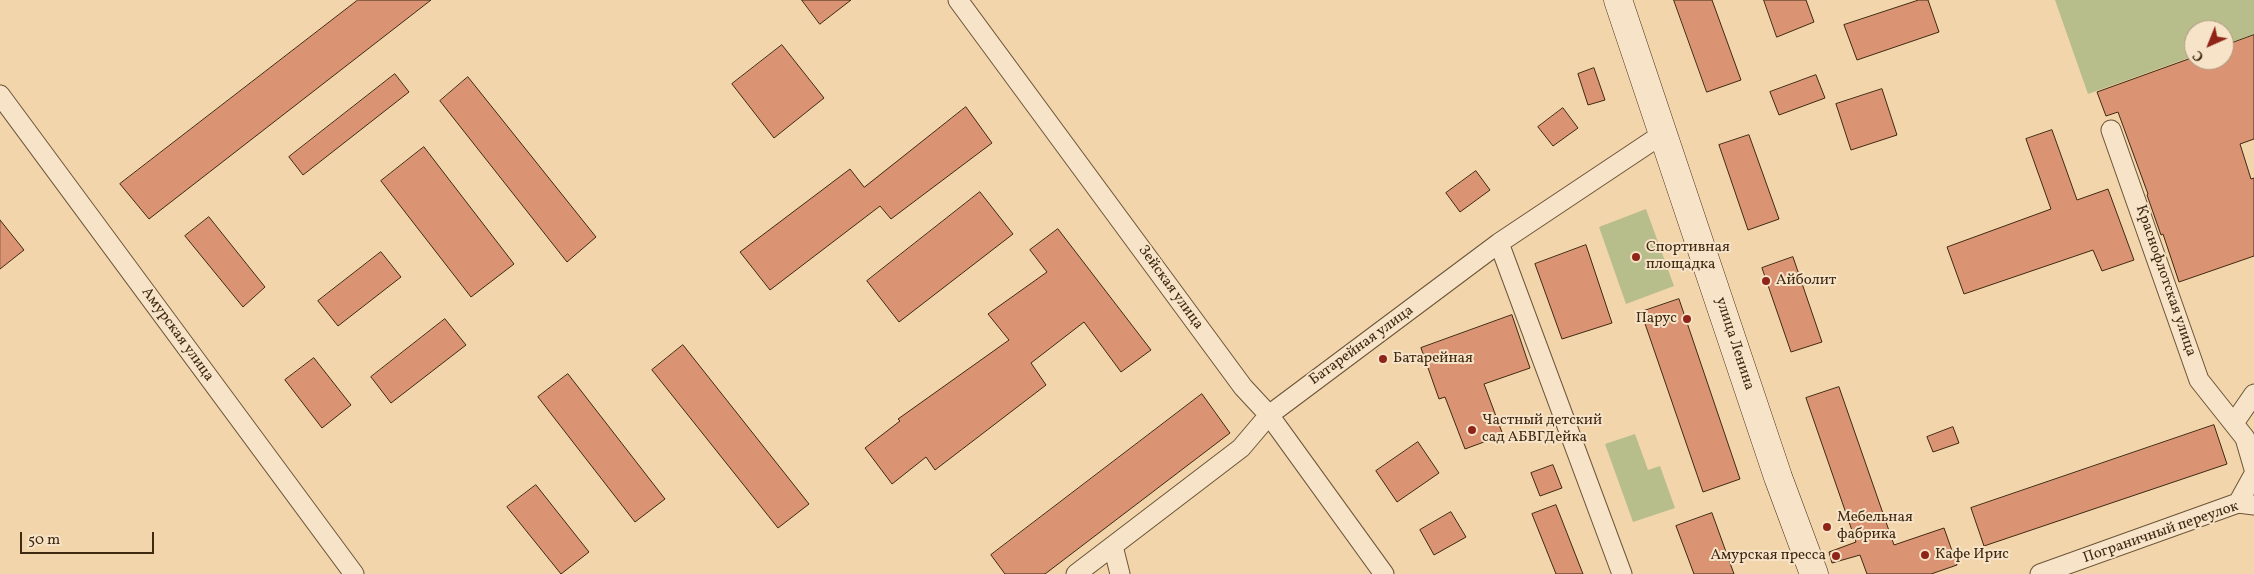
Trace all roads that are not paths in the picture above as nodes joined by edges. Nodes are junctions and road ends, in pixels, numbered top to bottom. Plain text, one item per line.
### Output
1 (958, 0) edge
2 (1618, 0) edge
3 (0, 96) edge
4 (2111, 130) dead end
5 (1662, 135) junction
6 (1499, 243) junction
7 (2254, 394) edge
8 (1269, 414) junction
9 (2234, 423) junction
10 (2254, 469) edge
11 (2254, 474) edge
12 (2246, 504) edge
13 (1113, 546) junction
14 (354, 574) edge
15 (1076, 574) edge
16 (1120, 574) edge
17 (1384, 574) edge
18 (1622, 574) edge
19 (1814, 574) edge
20 (2040, 574) edge

1 - 8 street, Зейская улица
2 - 5 main road, улица Ленина
3 - 14 street, Амурская улица
4 - 9 street, Краснофлотская улица
5 - 6 street, Батарейная улица
5 - 19 main road, улица Ленина
6 - 8 street, Батарейная улица
6 - 18 street
7 - 9 street
8 - 13 street, Батарейная улица
8 - 17 street, Зейская улица
9 - 10 street, Краснофлотская улица
11 - 12 street
12 - 20 street, Пограничный переулок
13 - 15 street, Батарейная улица
13 - 16 street

